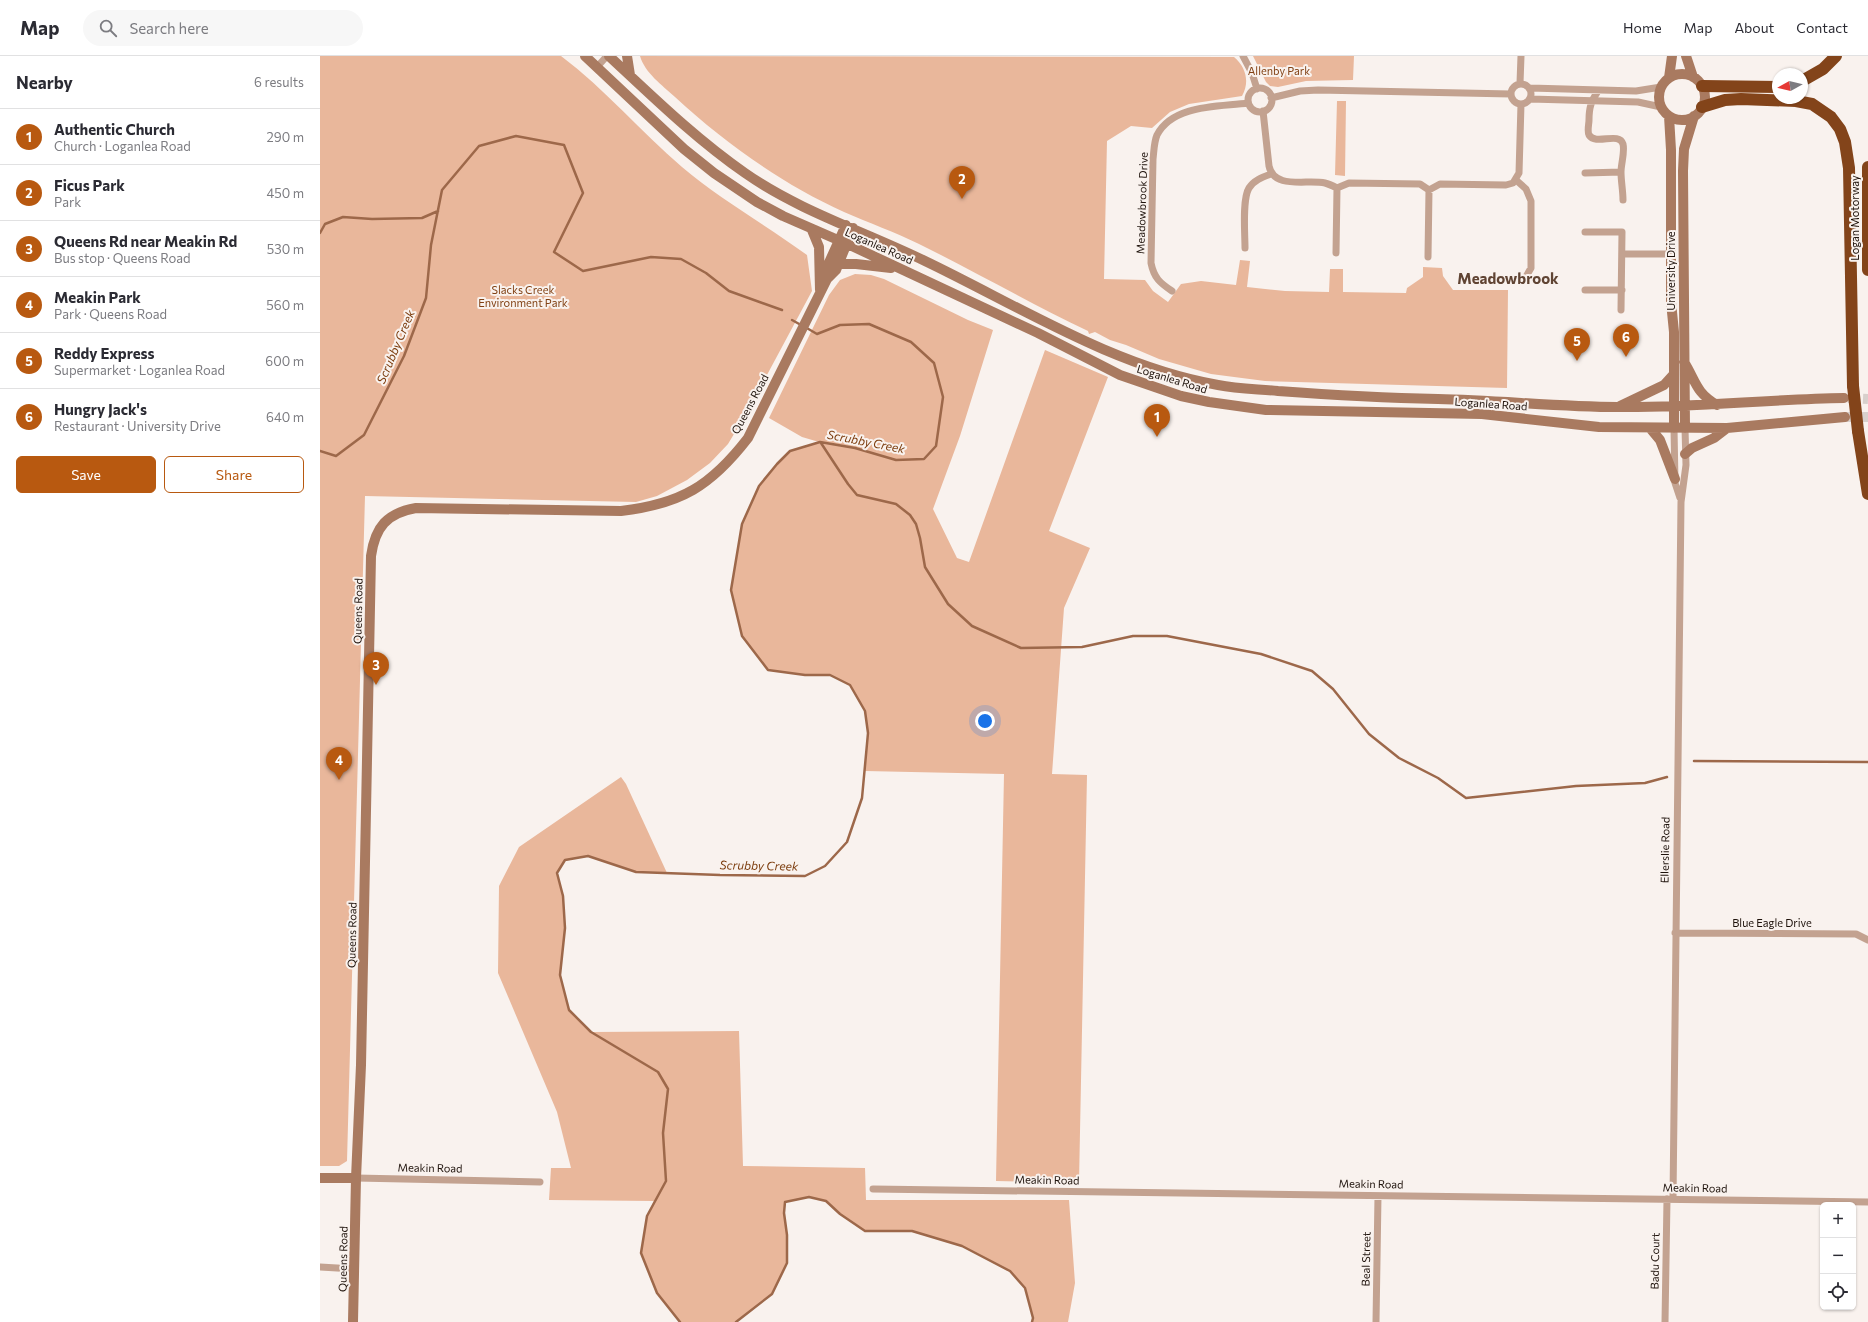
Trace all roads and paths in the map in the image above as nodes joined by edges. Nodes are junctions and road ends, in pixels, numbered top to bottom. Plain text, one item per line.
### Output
1 (608, 56) edge
2 (627, 56) edge
3 (1243, 56) edge
4 (1521, 56) edge
5 (1672, 56) edge
6 (1686, 56) edge
7 (1836, 56) edge
8 (592, 60) edge
9 (630, 75) junction
10 (1693, 77) junction
11 (1669, 78) junction
12 (1808, 78) edge
13 (1520, 83) junction
14 (1702, 86) junction
15 (1661, 87) junction
16 (1772, 87) edge
17 (1257, 88) junction
18 (1530, 88) junction
19 (1598, 91) junction
20 (1511, 94) junction
21 (1271, 98) junction
22 (1530, 100) junction
23 (1591, 100) junction
24 (1248, 103) junction
25 (1521, 104) junction
26 (1661, 107) junction
27 (1263, 111) junction
28 (1698, 112) junction
29 (1669, 116) junction
30 (1868, 167) edge
31 (1585, 172) dead end
32 (1621, 172) junction
33 (1271, 174) junction
34 (1516, 180) junction
35 (1337, 188) junction
36 (1429, 190) junction
37 (1624, 200) dead end
38 (850, 227) junction
39 (812, 230) junction
40 (1585, 232) dead end
41 (843, 243) junction
42 (1245, 248) dead end
43 (1336, 253) dead end
44 (1622, 254) junction
45 (1671, 254) junction
46 (1428, 257) dead end
47 (838, 264) junction
48 (903, 270) junction
49 (1868, 270) edge
50 (827, 279) junction
51 (1524, 280) dead end
52 (1585, 290) dead end
53 (1622, 290) junction
54 (1172, 291) dead end
55 (820, 293) junction
56 (1621, 310) dead end
57 (1684, 362) junction
58 (1674, 374) junction
59 (1844, 398) tunnel mouth
60 (1717, 405) junction
61 (1616, 407) junction
62 (1679, 407) junction
63 (1845, 417) tunnel mouth
64 (1650, 428) junction
65 (1674, 428) junction
66 (1685, 428) junction
67 (1727, 428) junction
68 (1686, 454) junction
69 (1675, 479) junction
70 (1868, 494) edge
71 (1681, 502) junction
72 (1675, 933) junction
73 (1868, 940) edge
74 (320, 1178) edge
75 (356, 1178) junction
76 (540, 1182) dead end
77 (873, 1189) dead end
78 (1378, 1196) junction
79 (1670, 1199) junction
80 (1868, 1202) edge
81 (320, 1267) edge
82 (354, 1269) junction
83 (353, 1322) edge
84 (1376, 1322) edge
85 (1665, 1322) edge

1 - 8 street
1 - 9 main road, Loganlea Road
2 - 9 main road
3 - 17 street
4 - 13 street
5 - 11 main road
6 - 10 main road
7 - 12 highway
8 - 39 main road, Loganlea Road
9 - 38 main road, Loganlea Road
10 - 11 main road
10 - 14 main road
11 - 15 main road
13 - 18 street
13 - 20 street
14 - 16 highway
14 - 28 main road
15 - 19 street
15 - 26 main road
17 - 21 street
17 - 24 street
18 - 19 street
18 - 22 street
19 - 23 street
20 - 21 street
20 - 25 street
21 - 27 street
22 - 23 street
22 - 25 street
23 - 26 street
23 - 32 street
24 - 27 street
24 - 54 street, Meadowbrook Drive
25 - 34 street
26 - 29 main road
27 - 33 street
28 - 29 main road
28 - 57 main road, University Drive
28 - 70 highway, bridge
29 - 45 main road, University Drive
30 - 49 highway, Logan Motorway
31 - 32 street
32 - 37 street
33 - 35 street
33 - 42 street
34 - 36 street
34 - 51 street
35 - 36 street
35 - 43 street
36 - 46 street
38 - 41 main road, Queens Road
38 - 61 main road, Loganlea Road
39 - 41 main road, Loganlea Road
39 - 55 main road
40 - 44 street
41 - 47 main road, Queens Road
41 - 48 main road, Loganlea Road
41 - 50 main road, Queens Road
44 - 45 street
44 - 53 street
45 - 58 main road, University Drive
47 - 48 main road
47 - 50 main road, Queens Road
48 - 64 main road, Loganlea Road
50 - 55 main road, Queens Road
52 - 53 street
53 - 56 street
55 - 75 main road, Queens Road
57 - 60 main road
57 - 62 main road, University Drive
58 - 61 main road
58 - 62 main road, University Drive
59 - 60 main road, Loganlea Road
60 - 62 main road, Loganlea Road
61 - 62 main road, Loganlea Road
62 - 65 main road, University Drive
62 - 66 main road, University Drive
63 - 67 main road, Loganlea Road
64 - 65 main road, Loganlea Road
64 - 69 main road
65 - 66 main road, Loganlea Road
65 - 69 street, Ellerslie Road
66 - 67 main road, Loganlea Road
66 - 68 street, Ellerslie Road
67 - 68 main road
68 - 71 street, Ellerslie Road
69 - 71 street, Ellerslie Road
71 - 72 street, Ellerslie Road
72 - 73 street, Blue Eagle Drive
72 - 79 street, Ellerslie Road
74 - 75 main road, Meakin Road
75 - 76 street, Meakin Road
75 - 82 main road, Queens Road
77 - 78 street, Meakin Road
78 - 79 street, Meakin Road
78 - 84 street, Beal Street
79 - 80 street, Meakin Road
79 - 85 street, Badu Court
81 - 82 street
82 - 83 main road, Queens Road

